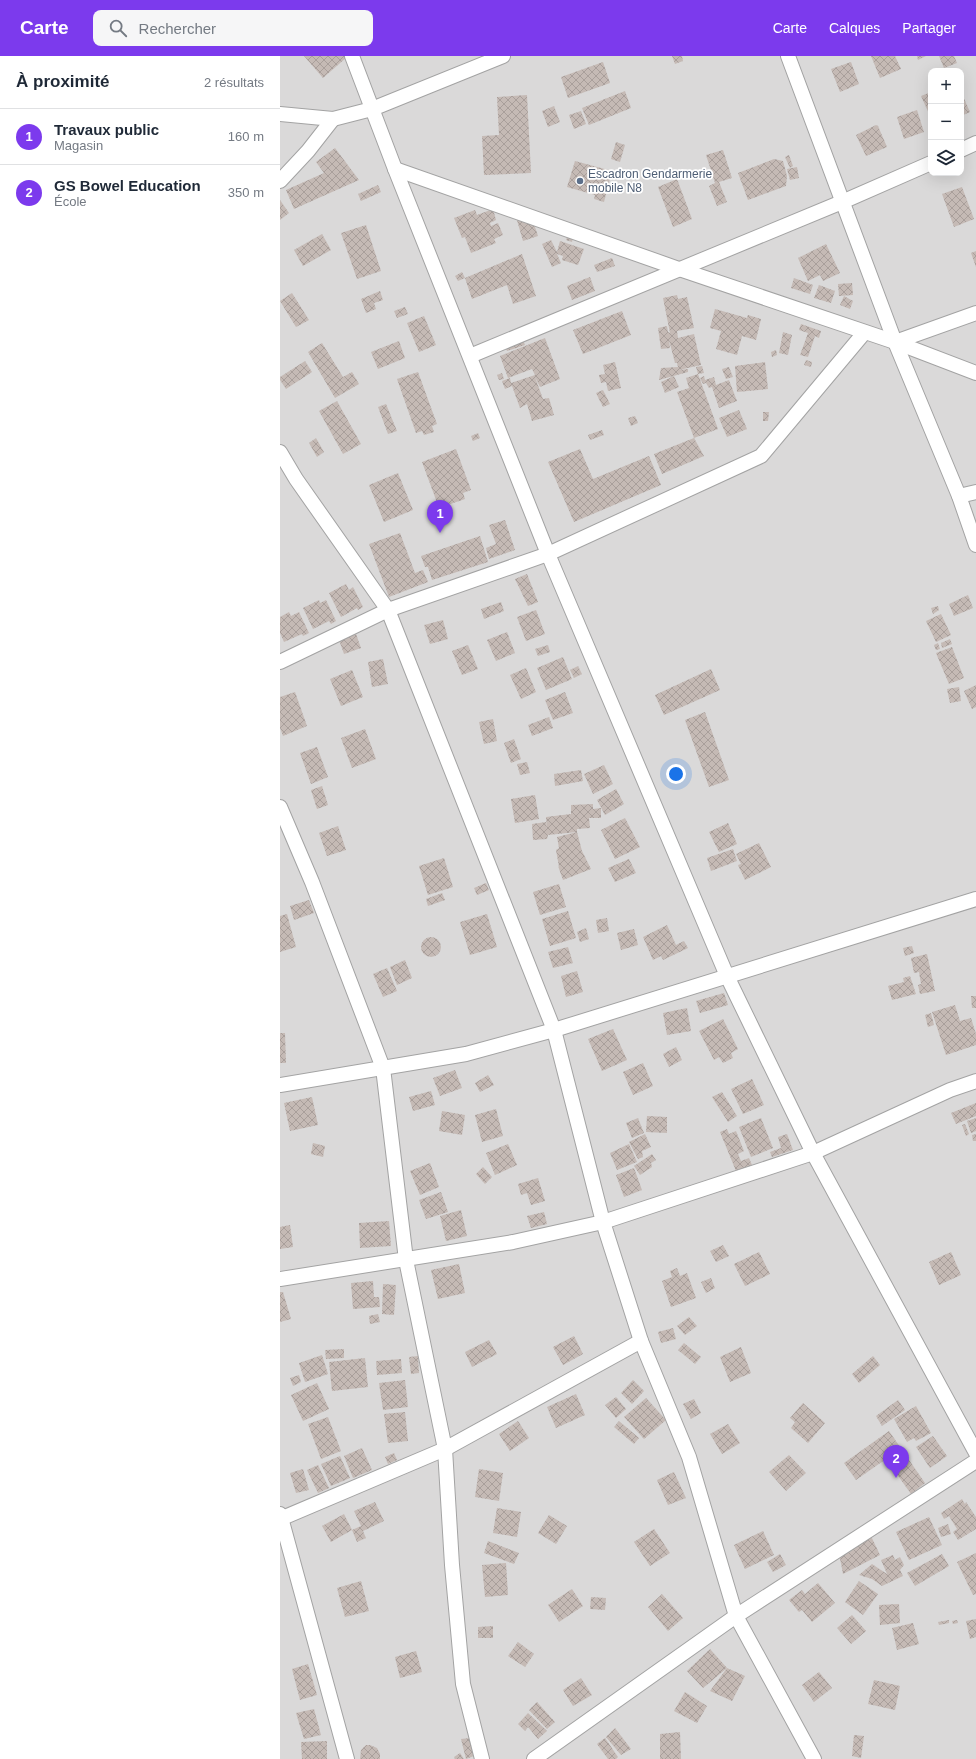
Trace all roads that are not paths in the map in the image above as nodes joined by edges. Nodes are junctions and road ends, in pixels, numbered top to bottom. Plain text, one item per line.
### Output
1 (352, 56) edge
2 (503, 56) edge
3 (788, 56) edge
4 (372, 108) junction
5 (280, 114) edge
6 (333, 119) junction
7 (976, 143) edge
8 (964, 149) edge
9 (928, 164) edge
10 (395, 169) junction
11 (280, 181) edge
12 (842, 202) junction
13 (679, 269) junction
14 (976, 313) edge
15 (864, 333) junction
16 (895, 342) junction
17 (470, 356) junction
18 (976, 373) edge
19 (280, 452) edge
20 (976, 492) edge
21 (959, 496) junction
22 (976, 545) edge
23 (548, 554) junction
24 (388, 610) junction
25 (280, 662) edge
26 (280, 807) edge
27 (976, 899) edge
28 (727, 976) junction
29 (554, 1030) junction
30 (383, 1068) junction
31 (976, 1081) edge
32 (280, 1085) edge
33 (813, 1153) junction
34 (604, 1222) junction
35 (406, 1260) junction
36 (280, 1279) edge
37 (641, 1341) junction
38 (445, 1449) junction
39 (976, 1453) edge
40 (976, 1461) edge
41 (280, 1517) edge
42 (736, 1616) junction
43 (347, 1759) edge
44 (482, 1759) edge
45 (534, 1759) edge
46 (814, 1759) edge

1 - 4 street
2 - 4 street
3 - 12 street
4 - 6 street
4 - 10 street
5 - 6 street
6 - 11 street
7 - 8 street
9 - 12 street
10 - 13 street
10 - 17 street
12 - 13 street
12 - 16 street
13 - 15 street
13 - 17 street
14 - 16 street
15 - 16 street
15 - 23 street
16 - 18 street
16 - 21 street
17 - 23 street
19 - 24 street
20 - 21 street
21 - 22 street
23 - 24 street
23 - 28 street
24 - 25 street
24 - 29 street
26 - 30 street
27 - 28 street
28 - 29 street
28 - 33 street
29 - 30 street
29 - 34 street
30 - 32 street
30 - 35 street
31 - 33 street
33 - 34 street
33 - 39 street
34 - 35 street
34 - 37 street
35 - 36 street
35 - 38 street
37 - 38 street
37 - 42 street
38 - 41 street
38 - 44 street
40 - 42 street
41 - 43 street
42 - 45 street
42 - 46 street

